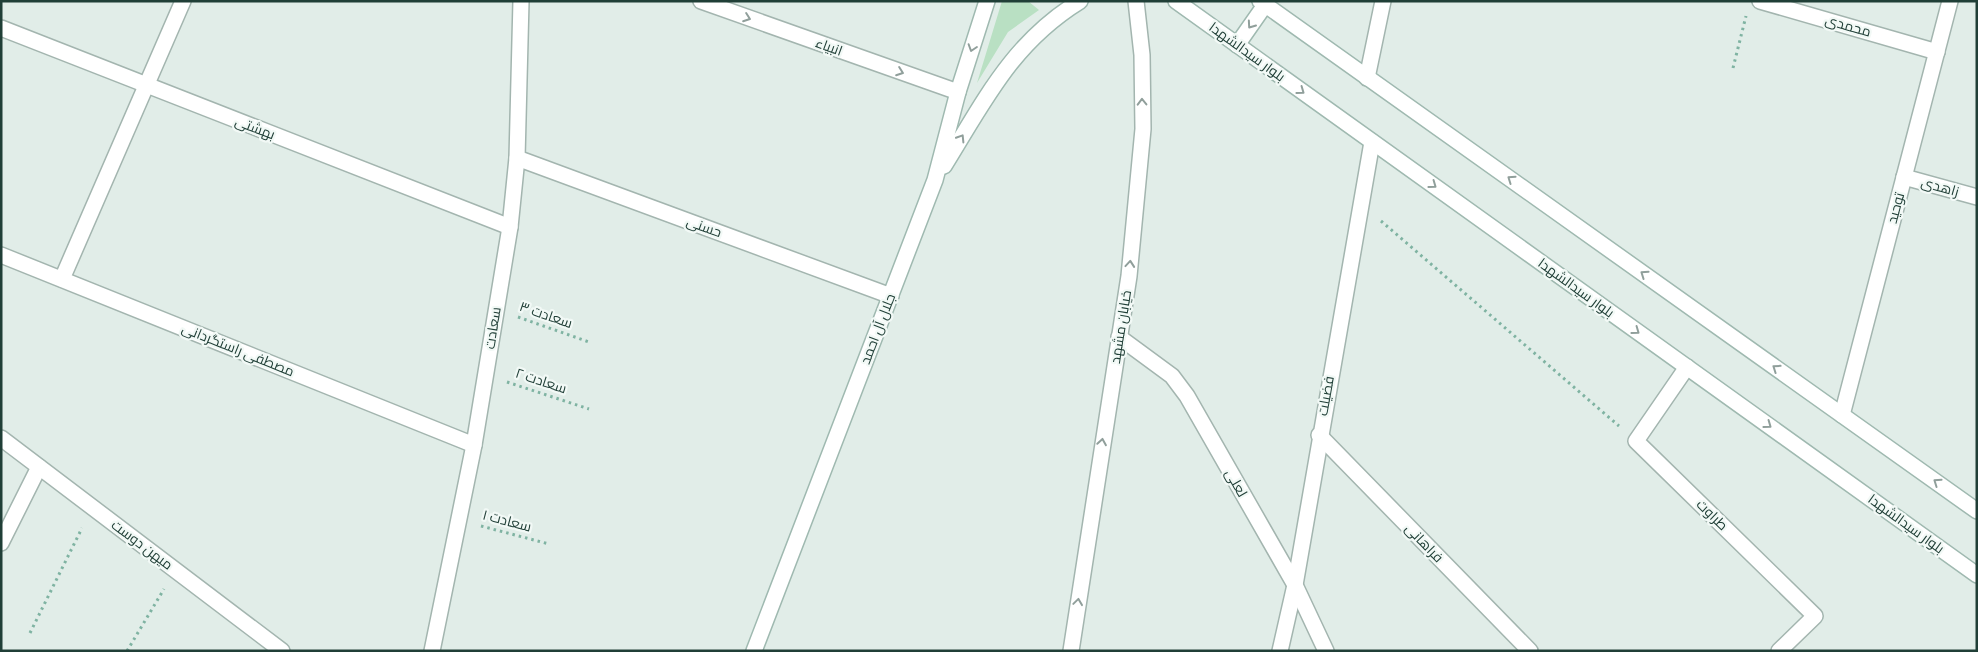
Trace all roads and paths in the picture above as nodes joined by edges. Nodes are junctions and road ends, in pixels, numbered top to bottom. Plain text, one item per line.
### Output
1 (183, 1) edge
2 (701, 1) edge
3 (987, 1) edge
4 (1080, 1) edge
5 (1136, 1) edge
6 (1176, 1) edge
7 (1383, 1) edge
8 (1760, 1) edge
9 (1950, 1) edge
10 (520, 2) edge
11 (1263, 3) edge
12 (1747, 11) dead end
13 (1, 28) edge
14 (1237, 45) junction
15 (1937, 52) junction
16 (1733, 68) dead end
17 (1367, 78) junction
18 (146, 85) junction
19 (958, 92) junction
20 (1372, 142) junction
21 (517, 158) junction
22 (1904, 177) junction
23 (935, 180) junction
24 (1977, 197) edge
25 (1360, 203) junction
26 (510, 227) junction
27 (1, 255) edge
28 (62, 279) junction
29 (890, 296) junction
30 (496, 309) junction
31 (1119, 337) junction
32 (589, 342) dead end
33 (1687, 367) junction
34 (485, 374) junction
35 (590, 409) dead end
36 (1842, 415) junction
37 (1319, 435) junction
38 (1, 438) edge
39 (1636, 441) junction
40 (474, 445) junction
41 (39, 466) junction
42 (92, 507) junction
43 (1977, 511) edge
44 (459, 520) junction
45 (1, 543) edge
46 (549, 544) dead end
47 (175, 570) junction
48 (1977, 574) edge
49 (1295, 585) junction
50 (30, 633) dead end
51 (267, 646) edge
52 (127, 651) edge
53 (282, 651) edge
54 (432, 651) edge
55 (754, 651) edge
56 (1071, 651) edge
57 (1280, 651) edge
58 (1326, 651) edge
59 (1530, 651) edge
60 (1778, 651) edge

1 - 18 street
2 -> 19 street, انبیاء
3 -> 19 street, جلال آل احمد
23 -> 4 street
31 -> 5 street, خیابان مشهد
6 - 14 street, بلوار سیدالشهدا
7 - 17 street
8 - 15 street, محمدی
9 - 15 street, توحید
10 - 21 street, سعادت
11 -> 14 street
11 - 17 street
12 - 16 path
13 - 18 street, بهشتی
14 -> 20 street, بلوار سیدالشهدا
15 - 22 street, توحید
36 -> 17 street
18 - 26 street, بهشتی
18 - 28 street
19 - 23 street, جلال آل احمد
20 - 25 street, فضیلت
20 -> 33 street, بلوار سیدالشهدا
21 - 26 street, سعادت
21 - 29 street, حسنی
22 - 24 street, زاهدی
22 - 36 street, توحید
23 - 29 street, جلال آل احمد
25 - 37 street, فضیلت
25 - 39 path
26 - 30 street, سعادت
27 - 28 street, مصطفی راستگردانی
28 - 40 street, مصطفی راستگردانی
29 - 55 street, جلال آل احمد
30 - 32 path, سعادت ۳
30 - 34 street, سعادت
31 - 49 street, لعلی
56 -> 31 street, خیابان مشهد
33 - 39 street
33 -> 48 street, بلوار سیدالشهدا
34 - 35 path, سعادت ۲
34 - 40 street, سعادت
43 -> 36 street
37 - 49 street, فضیلت
37 - 59 street, فراهانی
38 - 41 street, میهن دوست
39 - 60 street, طراوت
40 - 44 street, سعادت
41 - 42 street, میهن دوست
41 - 45 street
42 - 47 street, میهن دوست
42 - 50 path
44 - 46 path, سعادت ۱
44 - 54 street, سعادت
47 - 51 street, میهن دوست
47 - 52 path
49 - 57 street, فضیلت
49 - 58 street, لعلی
51 - 53 street, میهن دوست

